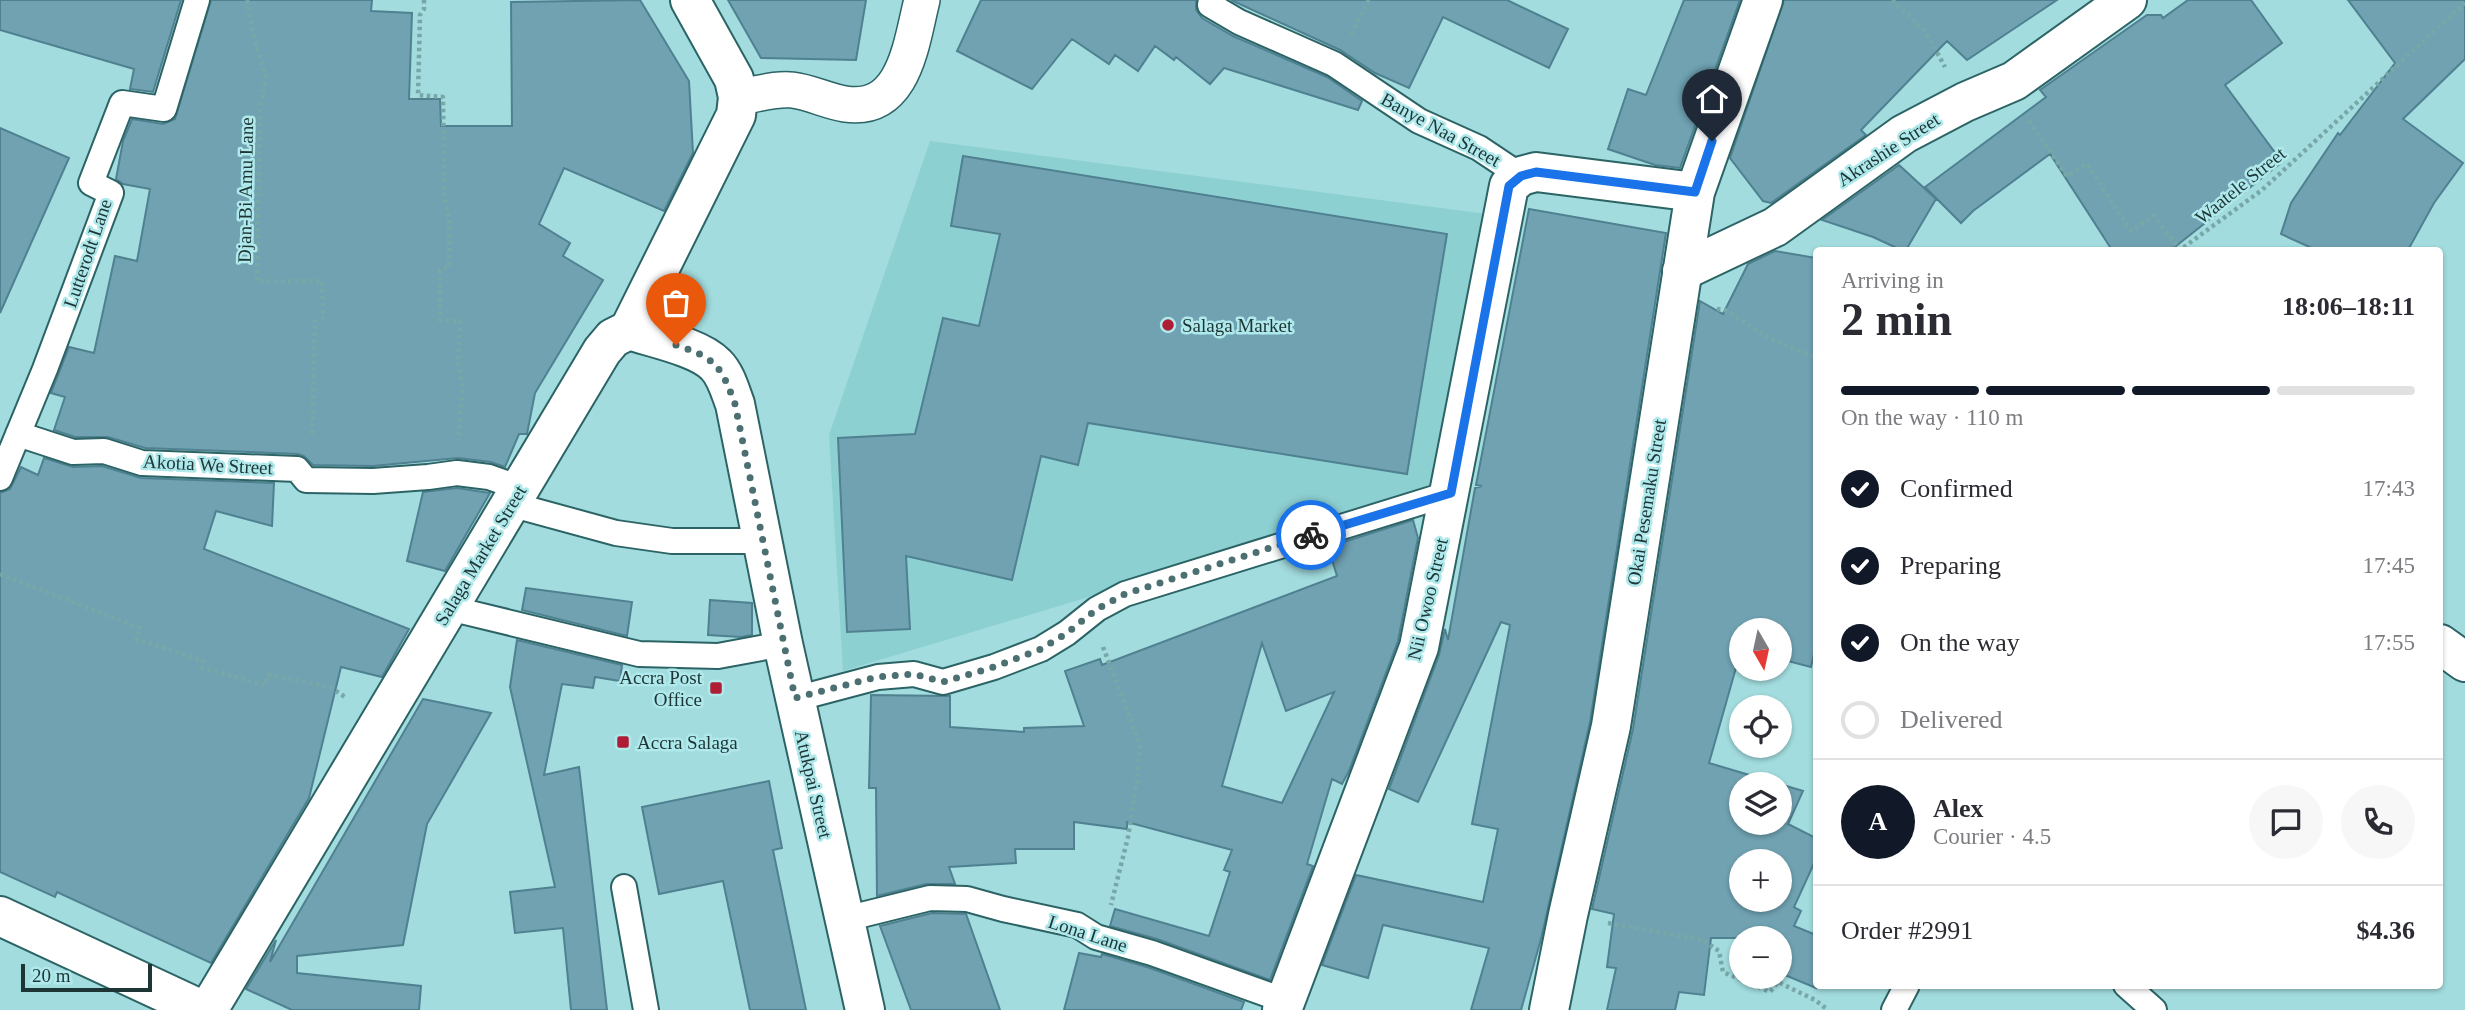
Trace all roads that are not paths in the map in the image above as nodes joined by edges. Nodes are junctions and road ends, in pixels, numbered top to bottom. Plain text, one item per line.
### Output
1 (197, 0) edge
2 (690, 0) edge
3 (922, 0) edge
4 (1211, 0) edge
5 (1763, 0) edge
6 (2127, 0) edge
7 (738, 97) junction
8 (1521, 176) junction
9 (1695, 192) junction
10 (1679, 285) junction
11 (629, 330) junction
12 (18, 434) junction
13 (0, 478) edge
14 (1451, 493) junction
15 (515, 496) junction
16 (763, 541) junction
17 (449, 608) junction
18 (783, 644) junction
19 (2443, 647) edge
20 (2465, 662) edge
21 (795, 698) junction
22 (624, 887) dead end
23 (0, 916) edge
24 (845, 919) junction
25 (1905, 989) edge
26 (2130, 989) edge
27 (1284, 1005) edge
28 (205, 1010) edge
29 (646, 1010) edge
30 (865, 1010) edge
31 (1549, 1010) edge
32 (1894, 1010) edge
33 (2154, 1010) edge

1 - 12 lane, Lutterodt Lane
2 - 7 street
3 - 7 street
4 - 8 lane, Banye Naa Street
5 - 9 street, Okai Pesemaku Street
6 - 10 street, Akrashie Street
7 - 11 street, Salaga Market Street
8 - 9 street, Banye Naa Street
8 - 14 street, Nii Owoo Street
9 - 10 street, Okai Pesemaku Street
10 - 31 street, Okai Pesemaku Street
11 - 15 street, Salaga Market Street
11 - 16 street, Atukpai Street
12 - 13 lane, Lutterodt Lane
12 - 15 lane, Akotia We Street
14 - 21 lane
14 - 27 street, Nii Owoo Street
15 - 16 lane, Akotia We Street
15 - 17 street, Salaga Market Street
16 - 18 street, Atukpai Street
17 - 18 lane
17 - 28 street, Salaga Market Street
18 - 21 street, Atukpai Street
19 - 20 street
21 - 24 street, Atukpai Street
22 - 29 lane
23 - 28 street
24 - 27 lane, Lona Lane
24 - 30 street, Atukpai Street
25 - 32 lane
26 - 33 lane

